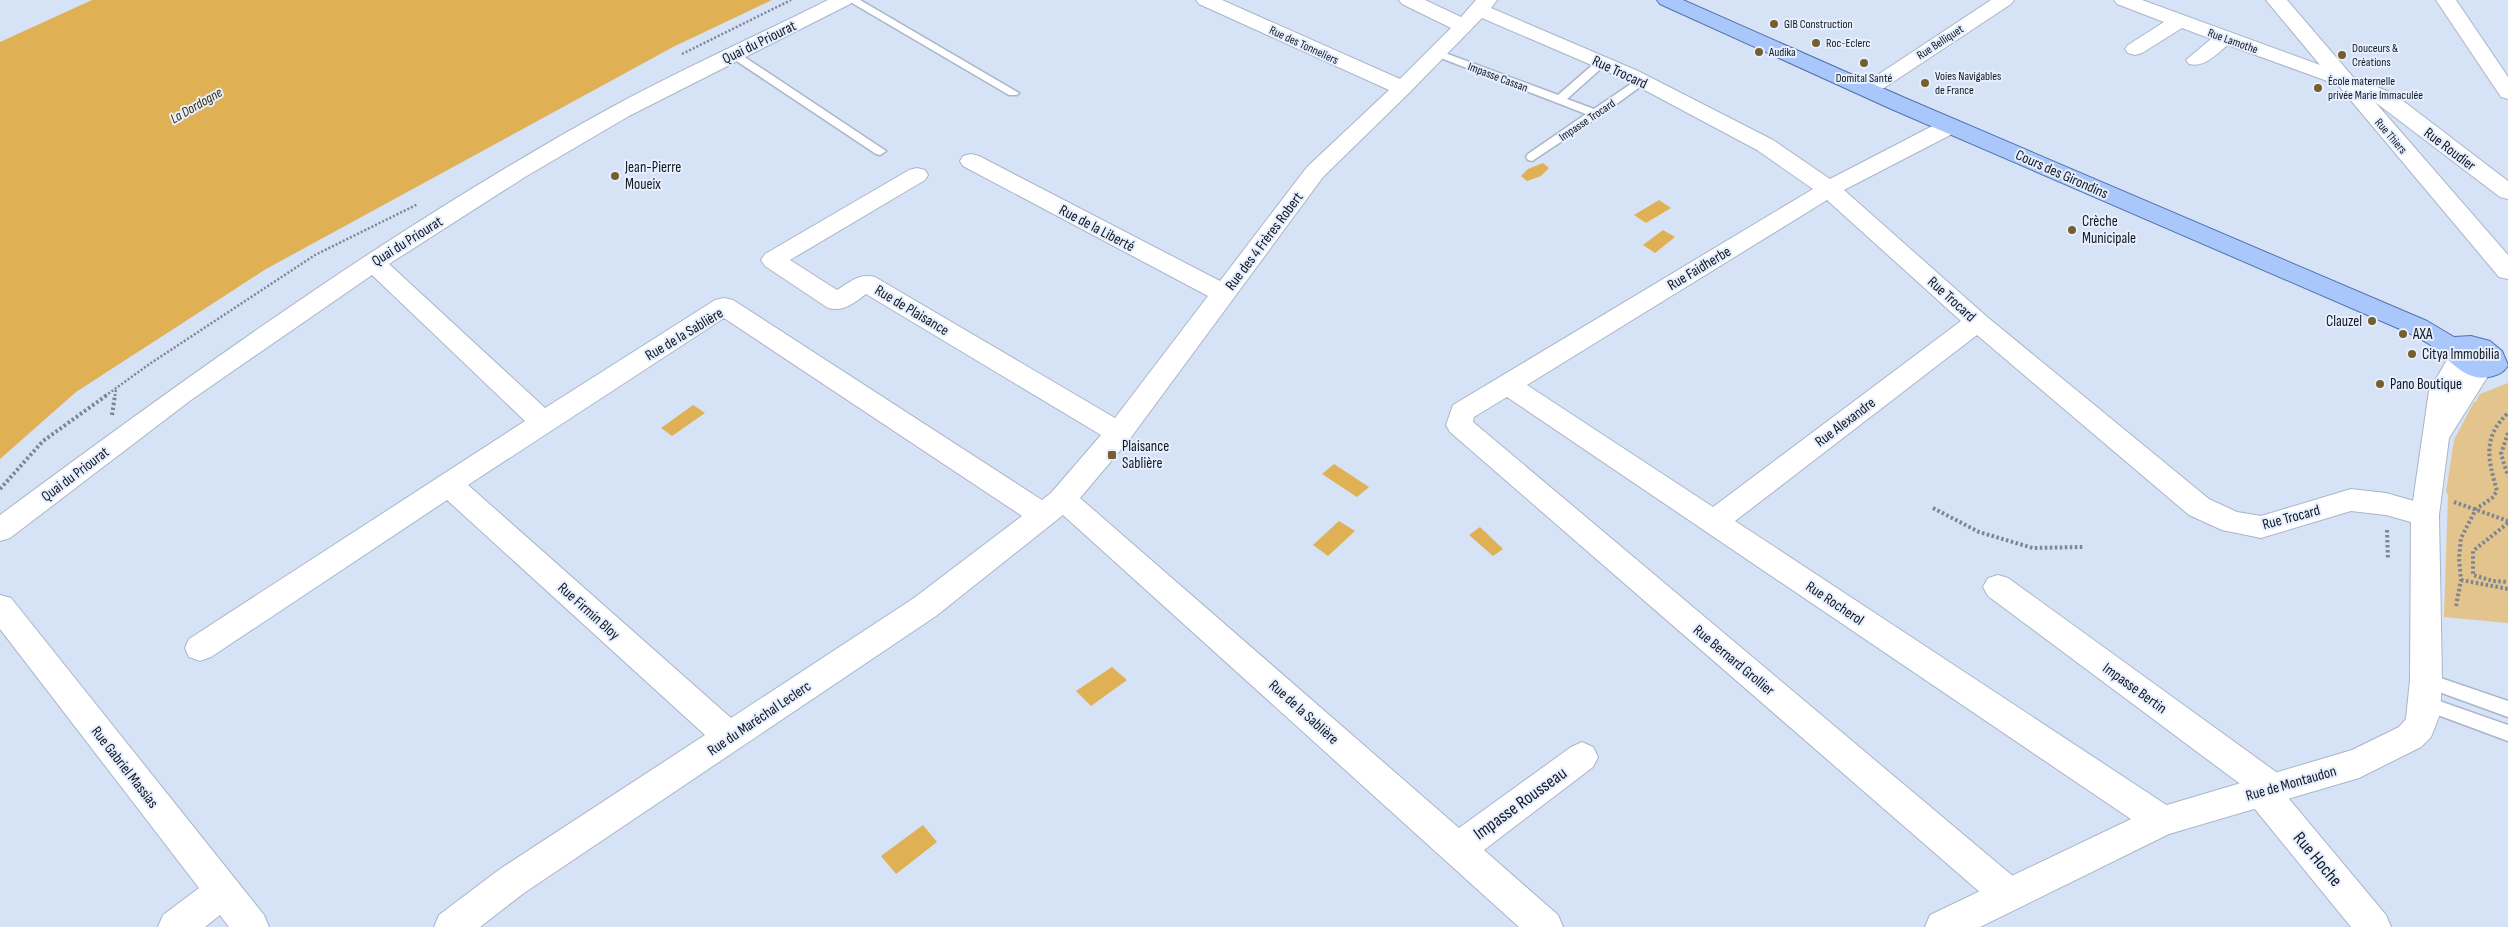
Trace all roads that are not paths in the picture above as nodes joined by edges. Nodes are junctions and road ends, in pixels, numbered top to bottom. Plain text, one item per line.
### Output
1 (843, 0) edge
2 (852, 0) edge
3 (1206, 0) edge
4 (1409, 0) edge
5 (1667, 0) edge
6 (1680, 0) edge
7 (2004, 0) edge
8 (2124, 0) edge
9 (2276, 0) edge
10 (2446, 0) edge
11 (1477, 12) edge
12 (2179, 21) junction
13 (2224, 38) junction
14 (2135, 50) dead end
15 (1437, 53) junction
16 (733, 54) junction
17 (2196, 60) dead end
18 (1601, 62) junction
19 (2343, 80) junction
20 (1642, 81) junction
21 (1877, 84) junction
22 (1403, 88) junction
23 (1013, 92) dead end
24 (2508, 93) edge
25 (1559, 100) junction
26 (2393, 105) junction
27 (2368, 109) junction
28 (1596, 114) junction
29 (1950, 126) junction
30 (880, 151) dead end
31 (1532, 157) dead end
32 (970, 161) dead end
33 (917, 175) dead end
34 (1829, 189) junction
35 (2508, 192) edge
36 (373, 262) junction
37 (2508, 271) edge
38 (1224, 294) junction
39 (1977, 322) junction
40 (2477, 356) edge
41 (1508, 385) junction
42 (543, 422) junction
43 (1459, 425) joint
44 (1119, 432) junction
45 (449, 485) junction
46 (2427, 504) junction
47 (1052, 508) junction
48 (1714, 522) junction
49 (0, 530) edge
50 (1998, 587) dead end
51 (0, 607) edge
52 (200, 648) dead end
53 (2426, 691) junction
54 (2508, 709) edge
55 (2508, 734) edge
56 (730, 737) junction
57 (1582, 757) dead end
58 (2267, 790) junction
59 (2162, 821) junction
60 (1459, 848) junction
61 (223, 892) junction
62 (2009, 895) junction
63 (176, 927) edge
64 (251, 927) edge
65 (452, 927) edge
66 (1545, 927) edge
67 (1944, 927) edge
68 (2374, 927) edge

1 - 16 street, Quai du Priourat
2 - 23 lane
3 - 22 street, Rue des Tonneliers
4 - 11 street, Rue Trocard
5 - 29 main road, Cours des Girondins
6 - 21 main road, Cours des Girondins
7 - 21 street, Rue Belliquet
8 - 12 street, Rue Lamothe
9 - 19 street, Rue Thiers
10 - 24 street
11 - 15 street, Rue des 4 Frères Robert
11 - 18 street, Rue Trocard
12 - 13 street, Rue Lamothe
12 - 14 street
13 - 17 street
13 - 19 street, Rue Lamothe
15 - 22 street, Rue des 4 Frères Robert
15 - 25 lane, Impasse Cassan
16 - 30 lane
16 - 36 street, Quai du Priourat
18 - 20 street, Rue Trocard
18 - 25 lane
19 - 26 street, Rue Roudier
19 - 27 street, Rue Thiers
20 - 28 lane, Impasse Trocard
20 - 34 street, Rue Trocard
21 - 40 main road, Cours des Girondins
22 - 38 street, Rue des 4 Frères Robert
25 - 28 lane, Impasse Cassan
26 - 27 street
26 - 35 street, Rue Roudier
27 - 37 street, Rue Thiers
28 - 31 lane, Impasse Trocard
29 - 34 street, Rue Faidherbe
29 - 40 main road, Cours des Girondins
32 - 38 street, Rue de la Liberté
33 - 44 street, Rue de Plaisance
34 - 39 street, Rue Trocard
34 - 41 street, Rue Faidherbe
36 - 42 street
36 - 49 street, Quai du Priourat
38 - 44 street, Rue des 4 Frères Robert
39 - 46 street, Rue Trocard
39 - 48 street, Rue Alexandre
40 - 46 street, Rue de Montaudon
41 - 43 street, Rue Faidherbe
41 - 48 street, Rue Rocherol
42 - 45 street
42 - 47 street, Rue de la Sablière
43 - 62 street, Rue Bernard Grollier
44 - 47 street, Rue des 4 Frères Robert
45 - 52 street
45 - 56 street, Rue Firmin Bloy
46 - 53 street, Rue de Montaudon
47 - 56 street, Rue du Maréchal Leclerc
47 - 60 street, Rue de la Sablière
48 - 59 street, Rue Rocherol
50 - 58 street, Impasse Bertin
51 - 61 street, Rue Gabriel Massias
53 - 54 lane
53 - 55 lane
53 - 58 street, Rue de Montaudon
56 - 65 street, Rue du Maréchal Leclerc
57 - 60 street, Impasse Rousseau
58 - 59 street, Rue de Montaudon
58 - 68 street, Rue Hoche
59 - 62 street, Rue de Montaudon
60 - 66 street, Rue de la Sablière
61 - 63 street
61 - 64 street, Rue Gabriel Massias
62 - 67 street, Rue de Montaudon

